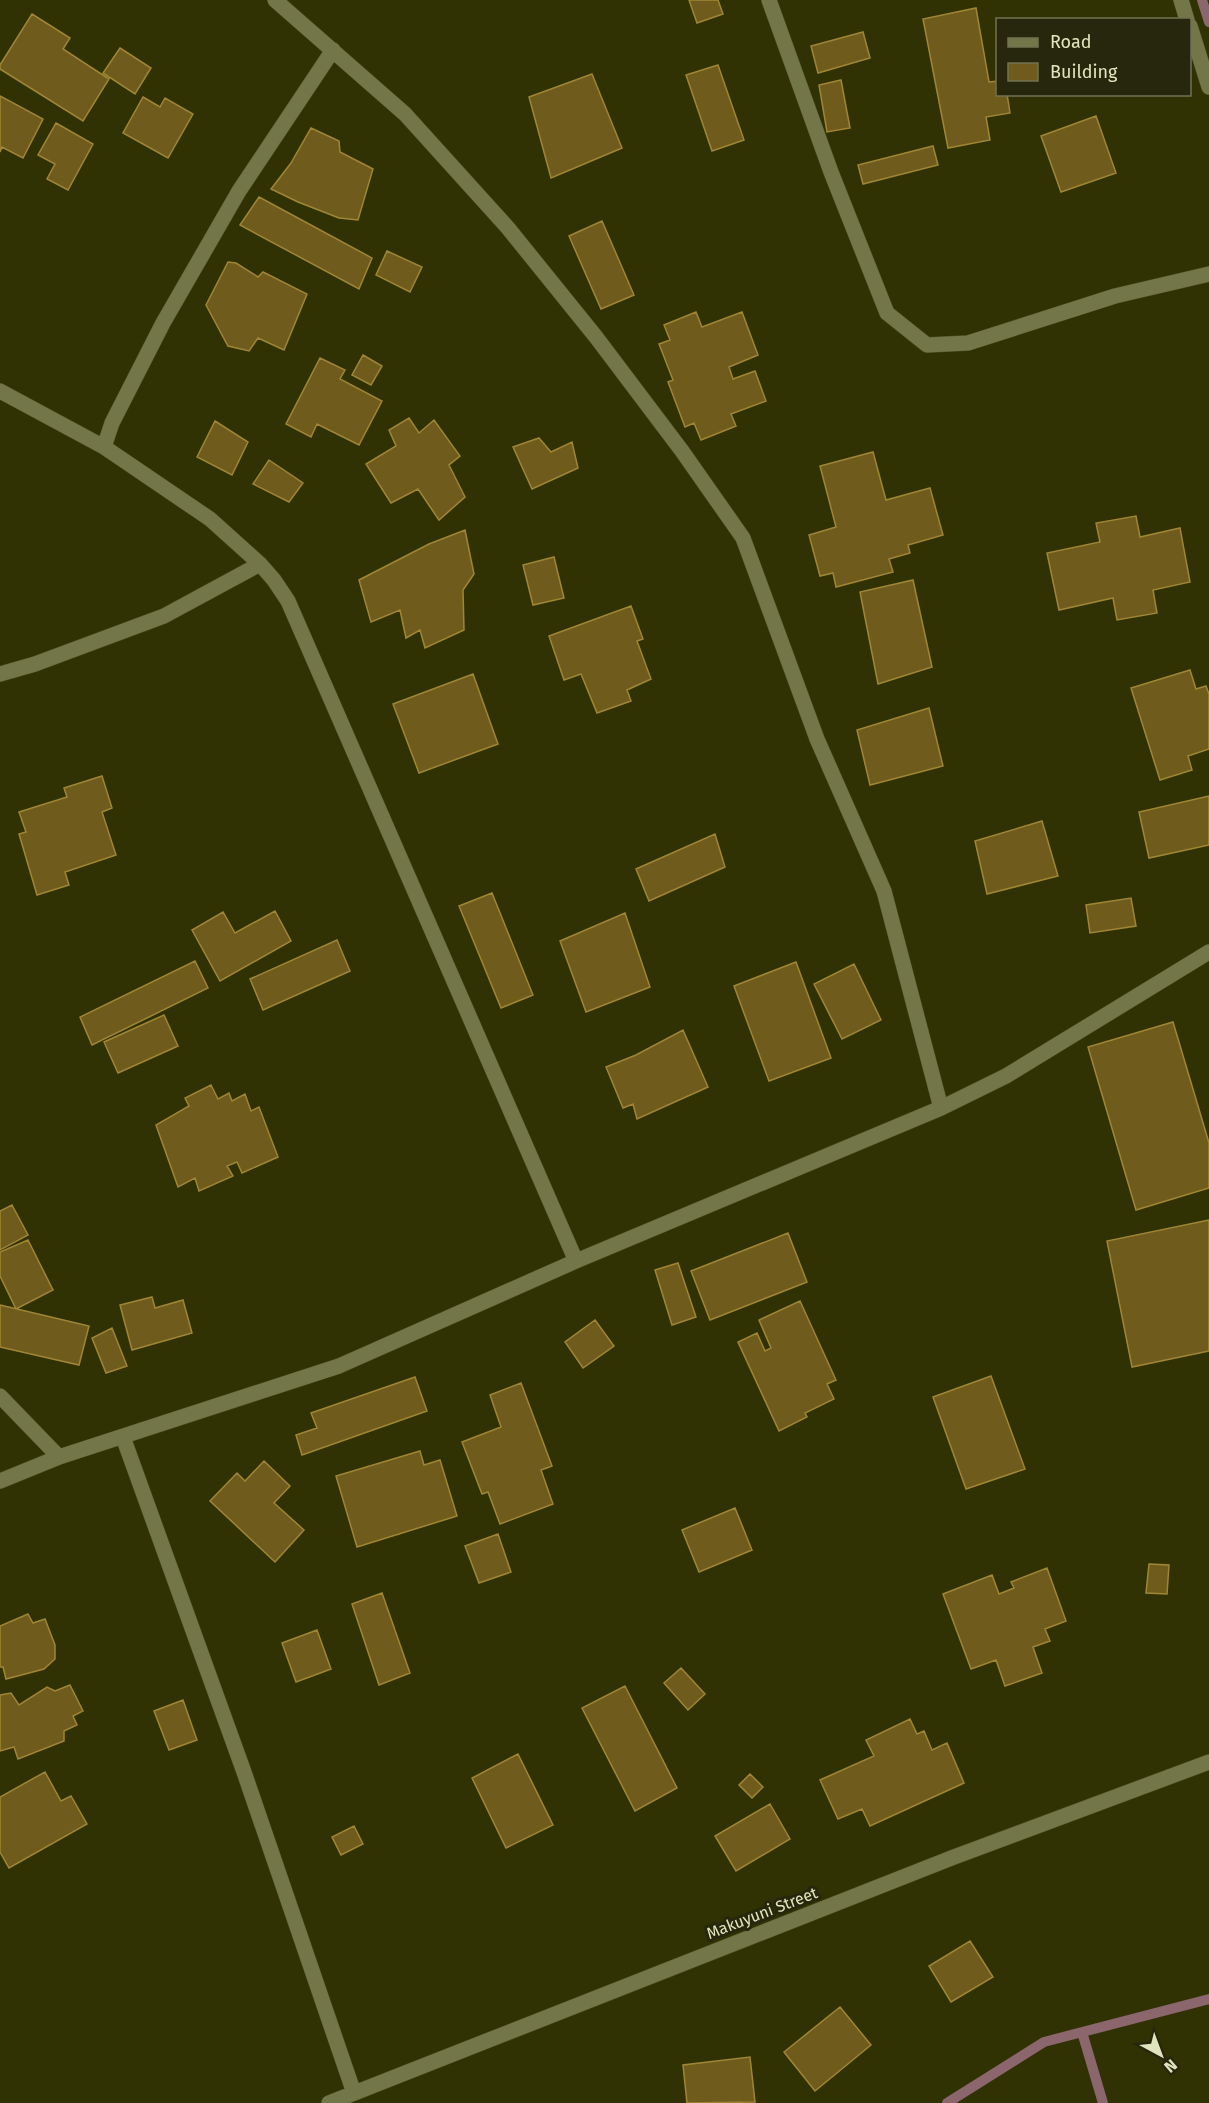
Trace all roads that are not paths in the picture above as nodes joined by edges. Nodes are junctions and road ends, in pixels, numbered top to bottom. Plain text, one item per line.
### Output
1 (274, 0) edge
2 (769, 0) edge
3 (1181, 0) edge
4 (1186, 18) edge
5 (1191, 29) edge
6 (333, 50) junction
7 (1209, 87) edge
8 (1209, 274) edge
9 (0, 391) edge
10 (104, 447) junction
11 (260, 564) junction
12 (0, 674) edge
13 (1209, 952) edge
14 (941, 1108) junction
15 (576, 1261) junction
16 (0, 1396) edge
17 (123, 1437) junction
18 (59, 1457) junction
19 (0, 1481) edge
20 (1209, 1762) edge
21 (354, 2093) junction
22 (330, 2103) edge

1 - 6 street
2 - 8 street
3 - 4 street
5 - 7 street
6 - 10 street
6 - 14 street
9 - 10 street
10 - 11 street
11 - 12 street
11 - 15 street
13 - 14 street
14 - 15 street
15 - 17 street
16 - 18 street
17 - 18 street
17 - 21 street
18 - 19 street
20 - 21 street, Makuyuni Street
21 - 22 street, Makuyuni Street

